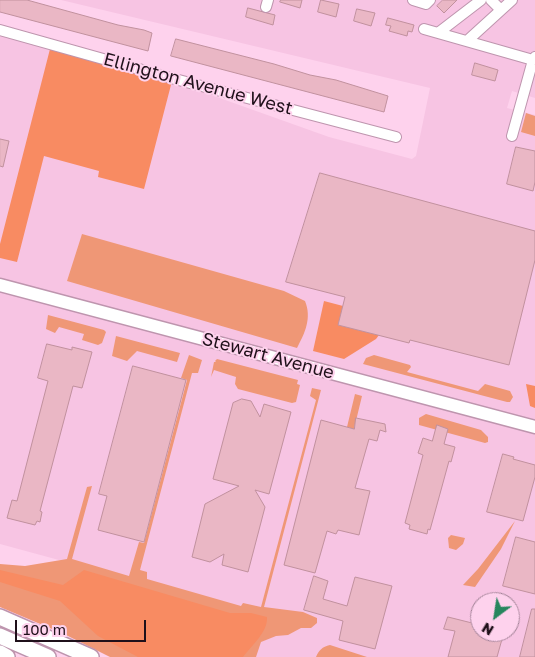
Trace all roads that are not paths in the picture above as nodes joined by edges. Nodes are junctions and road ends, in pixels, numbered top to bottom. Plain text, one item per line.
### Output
1 (413, 0) edge
2 (481, 0) edge
3 (491, 0) edge
4 (512, 0) edge
5 (428, 2) edge
6 (501, 10) junction
7 (424, 29) dead end
8 (0, 30) edge
9 (438, 33) junction
10 (467, 42) junction
11 (534, 59) edge
12 (512, 136) dead end
13 (396, 137) dead end
14 (0, 285) edge
15 (535, 427) edge
16 (0, 616) edge
17 (0, 636) edge
18 (0, 653) edge
19 (7, 657) edge
20 (48, 657) edge
21 (91, 657) edge

1 - 5 street
2 - 9 street
3 - 6 street
4 - 6 street
6 - 10 street
7 - 9 street
8 - 13 street, Ellington Avenue West
9 - 10 street
10 - 11 street
11 - 12 street
14 - 15 main road, Stewart Avenue
16 - 21 highway
17 - 20 highway
18 - 19 highway

